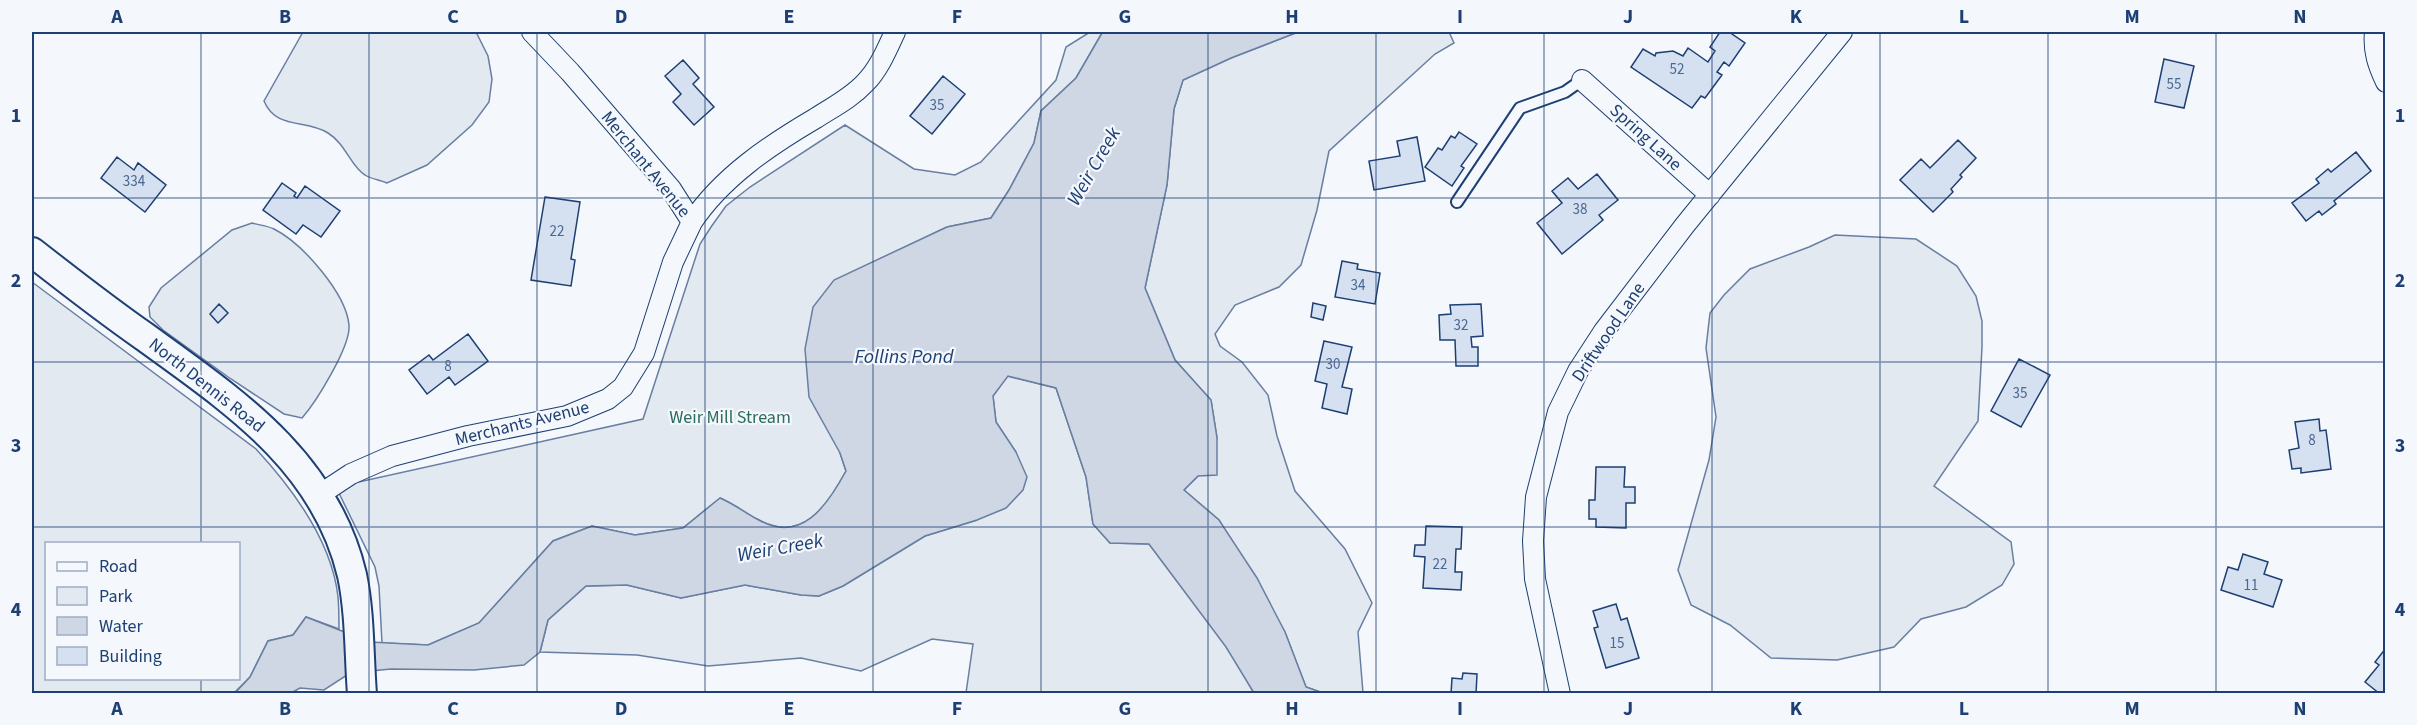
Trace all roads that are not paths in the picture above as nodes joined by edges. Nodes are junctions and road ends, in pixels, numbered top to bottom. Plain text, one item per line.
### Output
1 (532, 32) edge
2 (896, 32) edge
3 (1842, 32) edge
4 (2374, 32) edge
5 (1582, 80) joint
6 (2385, 82) edge
7 (1710, 195) junction
8 (1456, 202) dead end
9 (692, 222) junction
10 (32, 252) edge
11 (319, 495) junction
12 (362, 693) edge
13 (1560, 693) edge

1 - 9 street, Merchant Avenue
2 - 9 street, Merchant Avenue
3 - 7 street, Driftwood Lane
4 - 6 street
5 - 7 street, Spring Lane
5 - 8 lane
7 - 13 street, Driftwood Lane
9 - 11 street, Merchants Avenue
10 - 11 main road, North Dennis Road
11 - 12 main road, North Dennis Road

